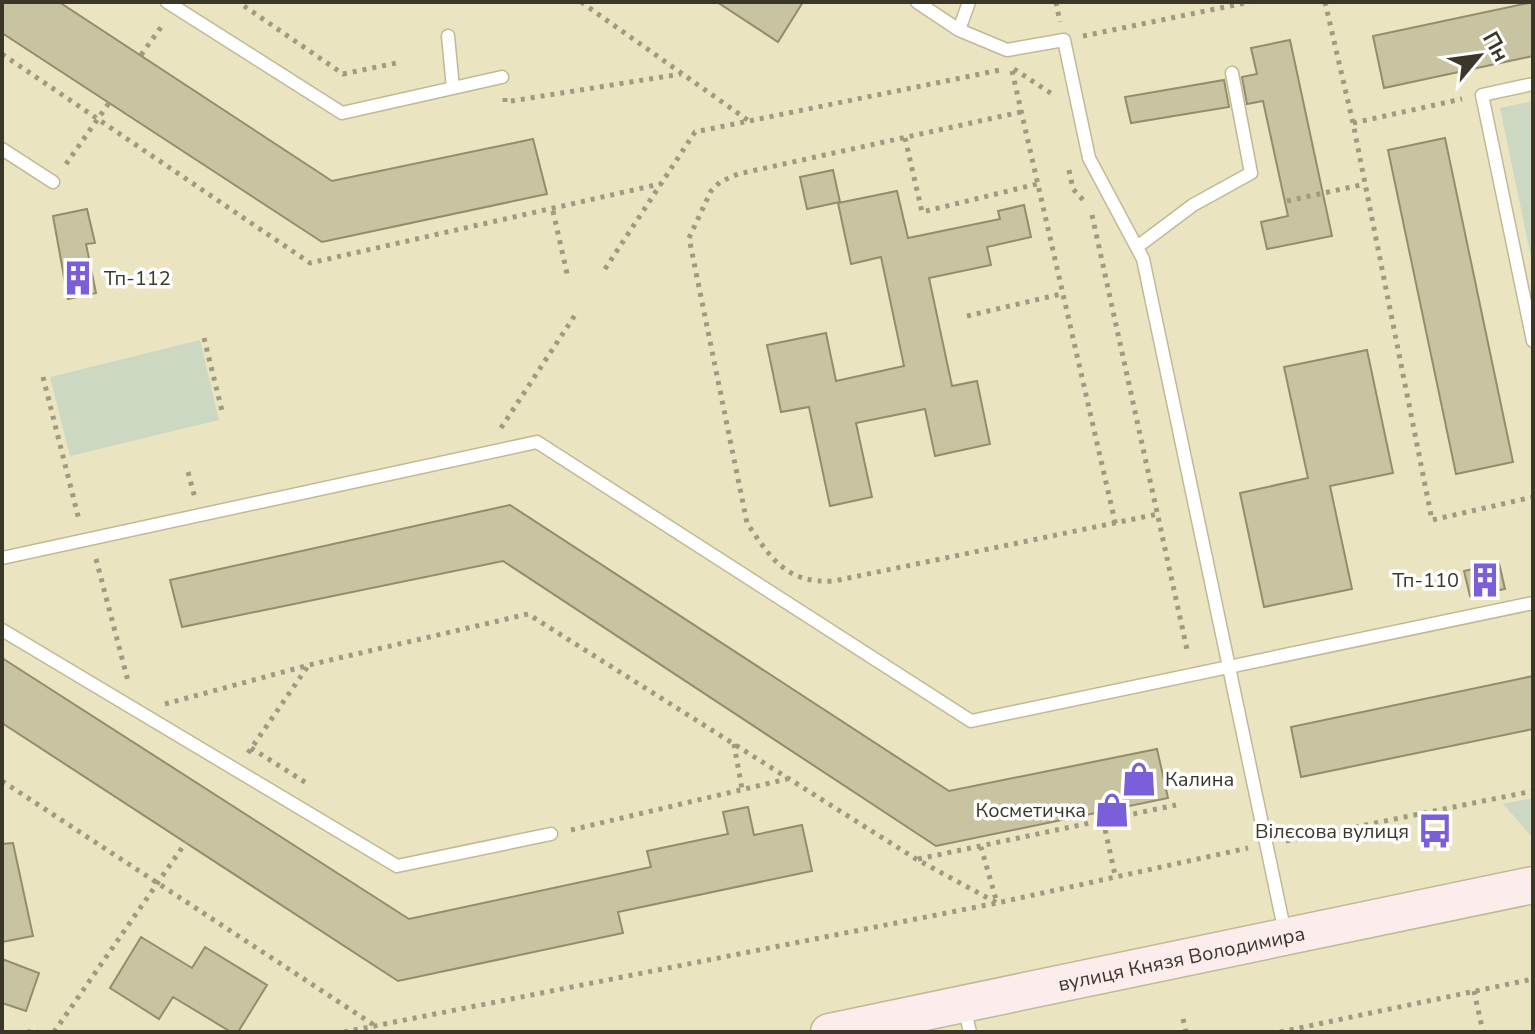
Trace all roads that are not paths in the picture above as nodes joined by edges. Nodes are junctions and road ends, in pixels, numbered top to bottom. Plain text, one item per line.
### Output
1 (917, 2) edge
2 (969, 2) edge
3 (171, 4) edge
4 (959, 30) junction
5 (448, 36) dead end
6 (1232, 73) dead end
7 (502, 77) road end
8 (1533, 84) edge
9 (453, 88) junction
10 (2, 149) edge
11 (53, 182) road end
12 (1137, 247) junction
13 (1533, 341) edge
14 (2, 558) edge
15 (1533, 603) edge
16 (2, 630) edge
17 (1229, 667) junction
18 (551, 834) road end
19 (1533, 885) edge
20 (1286, 937) junction
21 (967, 1018) edge
22 (829, 1032) edge

1 - 4 lane
2 - 4 lane
3 - 9 lane
4 - 12 lane
5 - 9 lane
6 - 12 lane
7 - 9 lane
8 - 13 lane
10 - 11 lane
12 - 17 lane
14 - 17 lane
15 - 17 lane
16 - 18 lane
17 - 20 lane
19 - 20 main road, вулиця Князя Володимира
20 - 21 main road, вулиця Князя Володимира
21 - 22 main road, вулиця Князя Володимира

